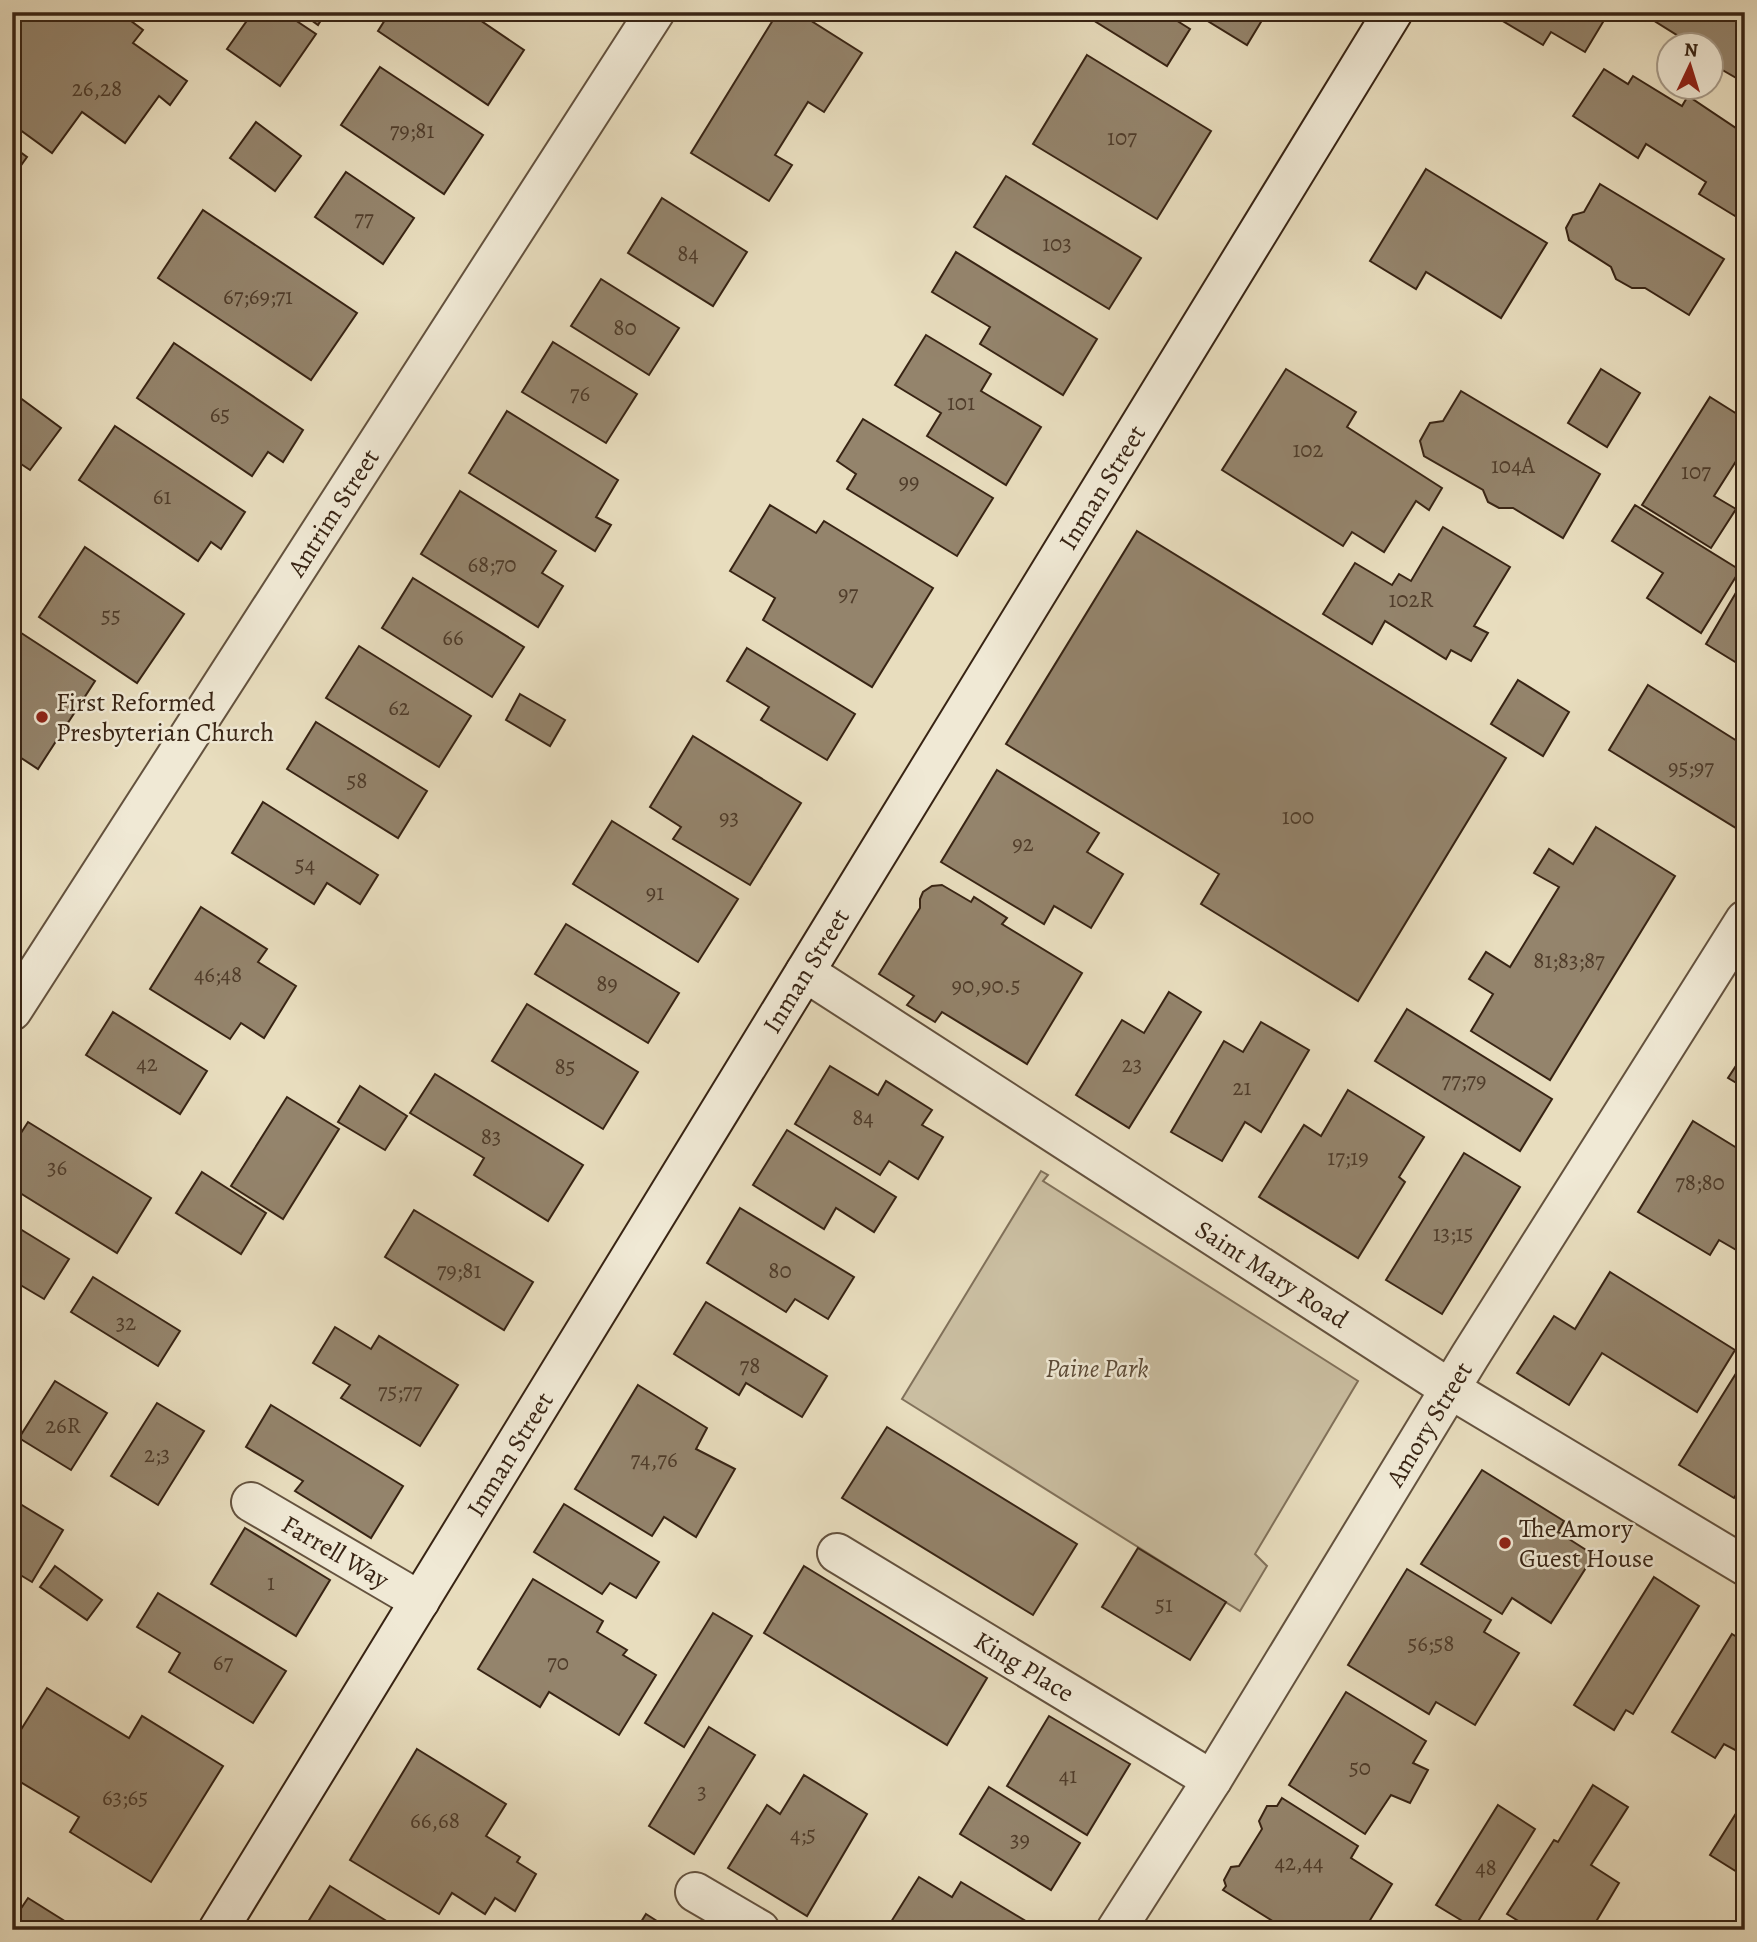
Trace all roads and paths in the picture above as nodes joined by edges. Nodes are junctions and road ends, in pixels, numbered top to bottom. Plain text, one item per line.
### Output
1 (655, 12) edge
2 (1393, 12) edge
3 (1745, 920) edge
4 (805, 972) junction
5 (12, 1012) edge
6 (1450, 1389) junction
7 (251, 1502) dead end
8 (837, 1553) dead end
9 (1745, 1566) edge
10 (420, 1601) junction
11 (1212, 1780) junction
12 (695, 1892) dead end
13 (218, 1930) edge
14 (760, 1930) edge
15 (1116, 1930) edge

1 - 5 street, Antrim Street
2 - 4 street, Inman Street
3 - 6 street, Amory Street
4 - 6 street, Saint Mary Road
4 - 10 street, Inman Street
6 - 9 street, Saint Mary Road
6 - 11 street, Amory Street
7 - 10 street, Farrell Way
8 - 11 street, King Place
10 - 13 street, Inman Street
11 - 15 street, Amory Street
12 - 14 street

